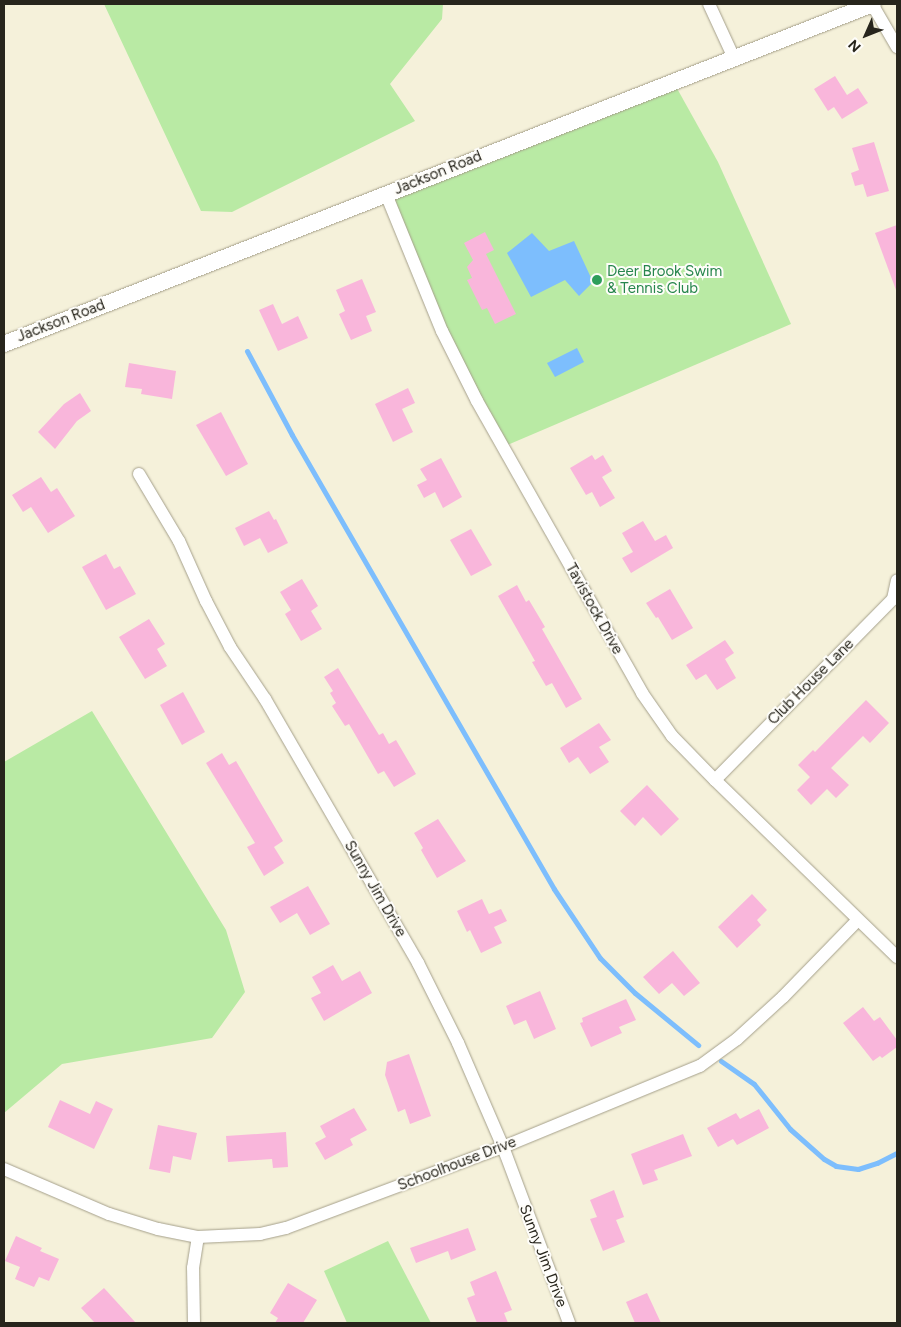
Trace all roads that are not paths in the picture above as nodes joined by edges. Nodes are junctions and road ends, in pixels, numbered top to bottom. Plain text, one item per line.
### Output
1 (709, 4) edge
2 (872, 4) edge
3 (897, 47) edge
4 (734, 58) junction
5 (386, 194) junction
6 (4, 344) edge
7 (139, 474) dead end
8 (897, 580) edge
9 (715, 780) junction
10 (858, 920) junction
11 (897, 957) edge
12 (503, 1147) junction
13 (4, 1169) edge
14 (198, 1237) junction
15 (194, 1323) edge
16 (569, 1323) edge

1 - 4 street
2 - 3 street
2 - 4 street, Jackson Road
4 - 5 street, Jackson Road
5 - 6 street, Jackson Road
5 - 9 street, Tavistock Drive
7 - 12 street, Sunny Jim Drive
8 - 9 street, Club House Lane
9 - 10 street, Tavistock Drive
10 - 11 street, Tavistock Drive
10 - 12 street, Schoolhouse Drive
12 - 14 street, Schoolhouse Drive
12 - 16 street, Sunny Jim Drive
13 - 14 street, Schoolhouse Drive
14 - 15 street

